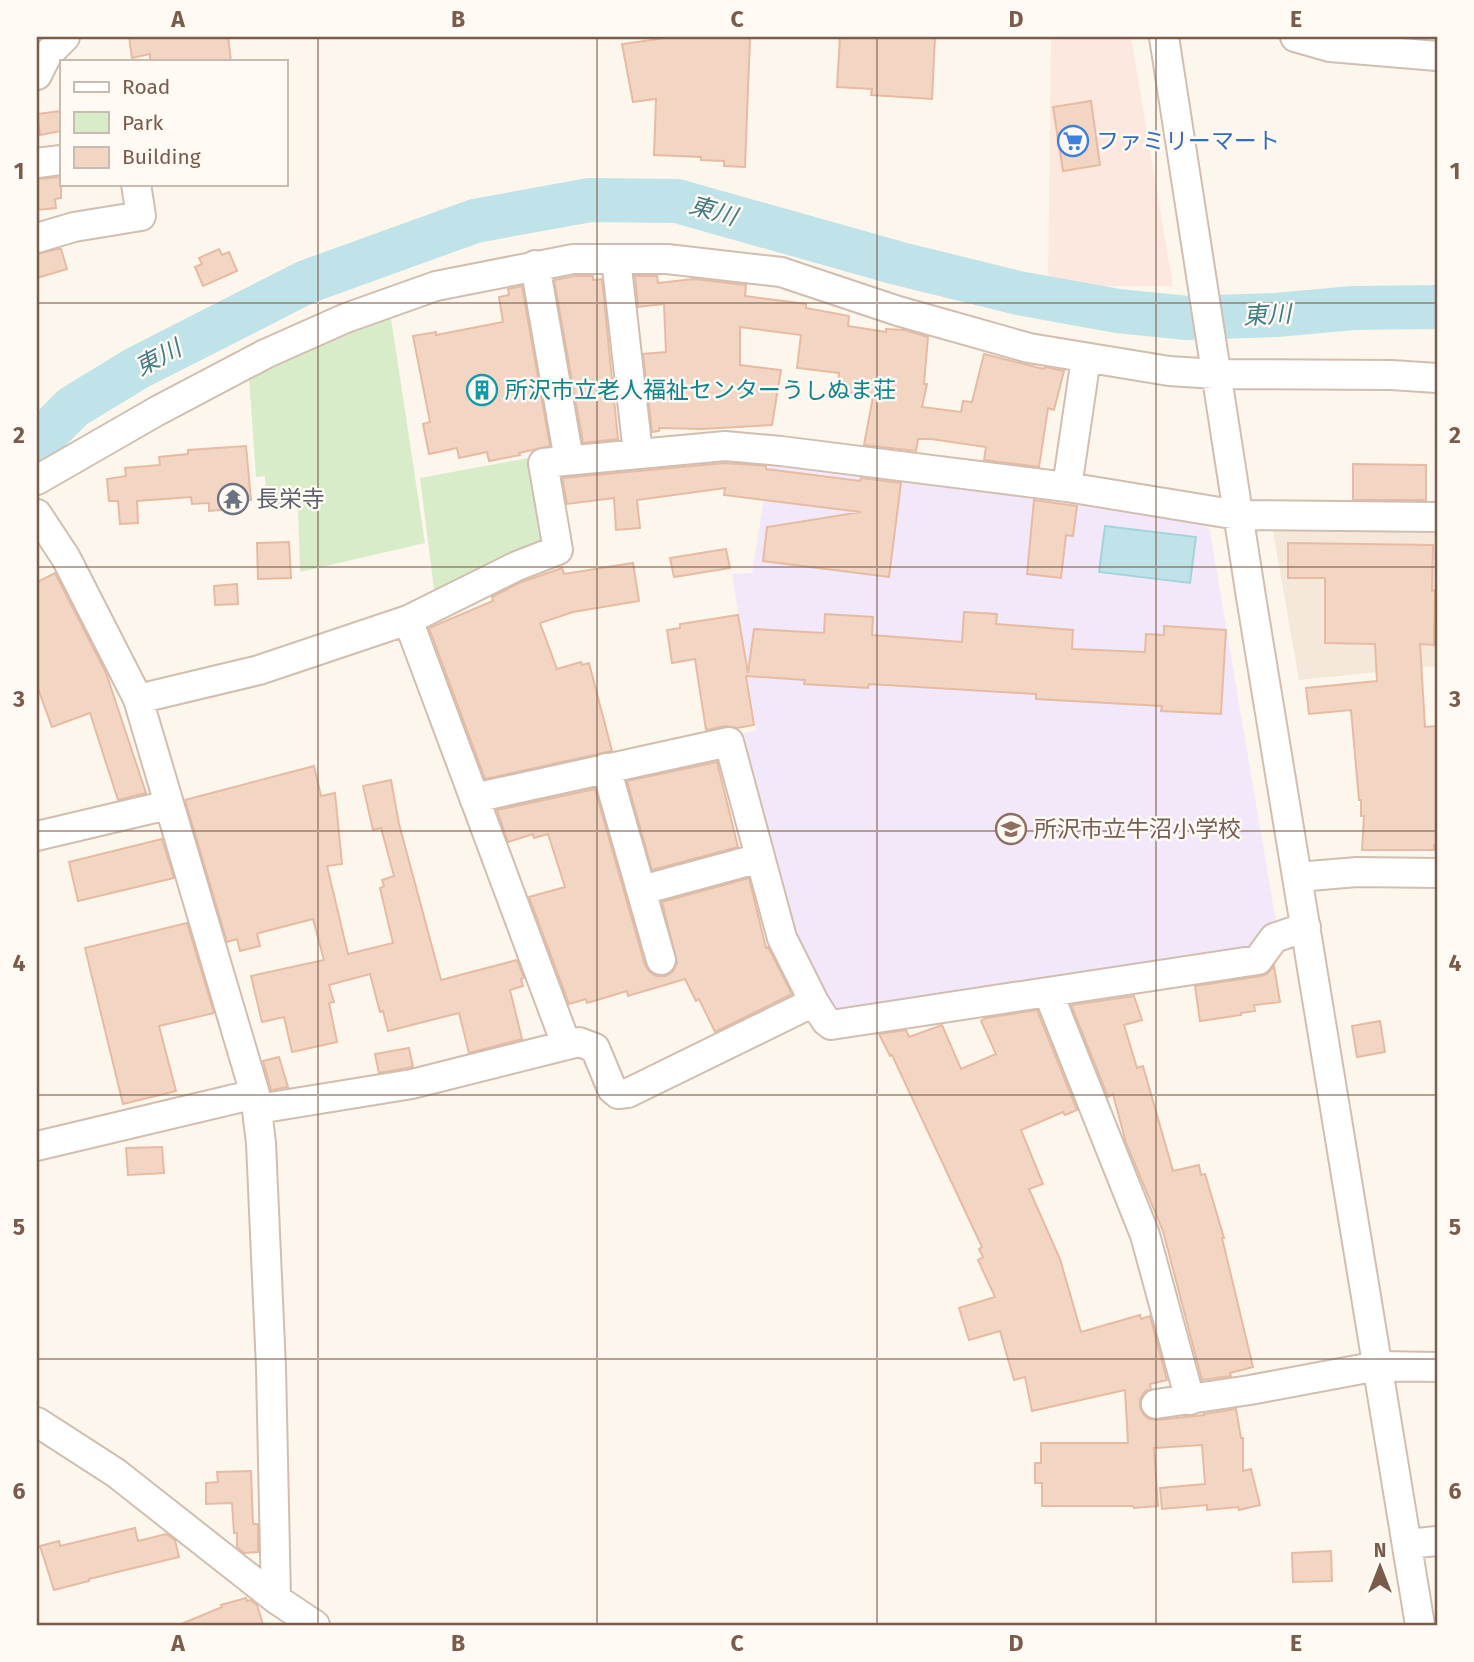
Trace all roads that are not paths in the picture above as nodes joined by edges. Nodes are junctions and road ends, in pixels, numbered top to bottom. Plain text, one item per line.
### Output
1 (65, 37) edge
2 (1164, 37) edge
3 (1295, 37) edge
4 (1437, 56) edge
5 (37, 75) edge
6 (60, 160) edge
7 (37, 163) edge
8 (136, 186) edge
9 (37, 238) edge
10 (616, 260) junction
11 (535, 265) junction
12 (1086, 358) junction
13 (1215, 367) junction
14 (1437, 378) edge
15 (638, 453) junction
16 (569, 460) junction
17 (37, 480) edge
18 (1067, 487) junction
19 (37, 514) edge
20 (1238, 515) junction
21 (1437, 517) edge
22 (408, 620) junction
23 (138, 699) junction
24 (606, 768) junction
25 (474, 798) junction
26 (169, 805) junction
27 (37, 836) edge
28 (760, 858) junction
29 (1437, 873) edge
30 (1298, 877) junction
31 (642, 890) junction
32 (1306, 927) junction
33 (661, 960) dead end
34 (1048, 992) junction
35 (814, 1002) junction
36 (566, 1044) junction
37 (256, 1102) junction
38 (37, 1146) edge
39 (1378, 1366) junction
40 (1437, 1367) edge
41 (1190, 1400) junction
42 (1157, 1404) dead end
43 (37, 1422) edge
44 (1437, 1541) edge
45 (1407, 1544) junction
46 (276, 1599) junction
47 (315, 1625) edge
48 (1420, 1625) edge

1 - 5 street
2 - 13 street
3 - 4 street
6 - 7 street
8 - 9 street
10 - 11 street
10 - 12 street
10 - 15 street
11 - 16 street
11 - 17 street
12 - 13 street
12 - 18 street
13 - 14 street
13 - 20 street
15 - 16 street
15 - 18 street
16 - 22 street
18 - 20 street
19 - 23 street
20 - 21 street
20 - 30 street
22 - 23 street
22 - 25 street
23 - 26 street
24 - 25 street
24 - 28 street
24 - 31 street
25 - 36 street
26 - 27 street
26 - 37 street
28 - 31 street
28 - 35 street
29 - 30 street
30 - 32 street
31 - 33 street
32 - 34 street
32 - 39 street
34 - 35 street
34 - 41 street
35 - 36 street
36 - 37 street
37 - 38 street
37 - 46 street
39 - 40 street
39 - 41 street
39 - 45 street
41 - 42 street
43 - 46 street
44 - 45 street
45 - 48 street
46 - 47 street

